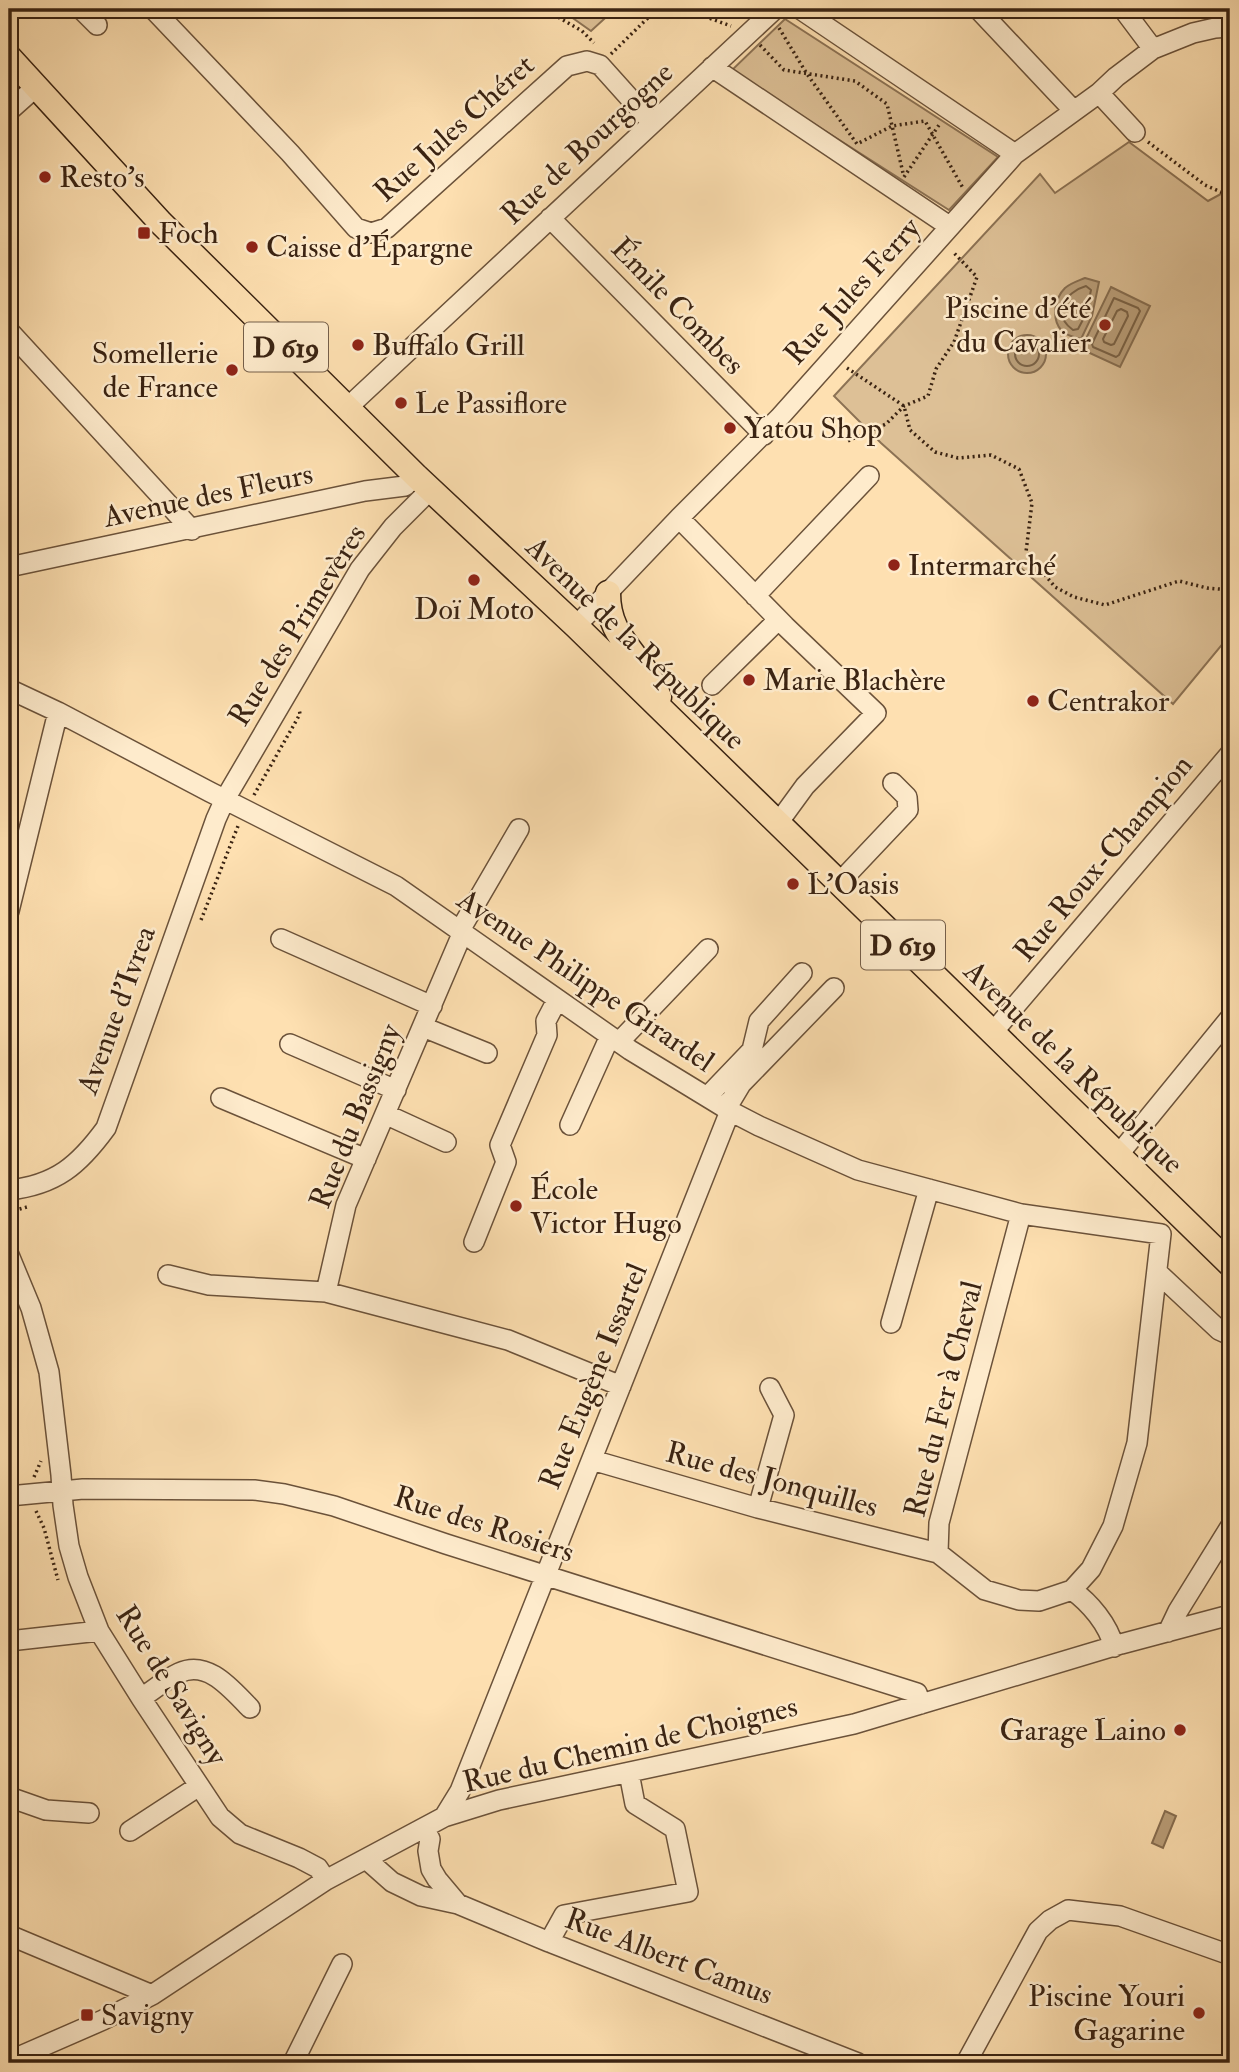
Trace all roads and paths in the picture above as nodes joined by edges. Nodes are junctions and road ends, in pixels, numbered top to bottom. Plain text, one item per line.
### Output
1 (82, 9) edge
2 (153, 9) edge
3 (544, 9) edge
4 (657, 9) edge
5 (684, 9) edge
6 (800, 9) edge
7 (978, 9) edge
8 (1123, 9) edge
9 (773, 11) edge
10 (97, 25) dead end
11 (1230, 27) edge
12 (749, 33) junction
13 (1153, 49) junction
14 (9, 57) edge
15 (604, 61) junction
16 (712, 67) junction
17 (807, 74) junction
18 (36, 87) junction
19 (1099, 93) junction
20 (949, 110) junction
21 (9, 111) edge
22 (1074, 111) junction
23 (652, 123) junction
24 (892, 126) junction
25 (1135, 132) joint
26 (933, 135) junction
27 (1015, 155) junction
28 (900, 183) junction
29 (1230, 196) edge
30 (971, 202) junction
31 (550, 218) junction
32 (949, 226) junction
33 (954, 253) dead end
34 (9, 331) edge
35 (833, 357) junction
36 (904, 406) junction
37 (347, 408) junction
38 (764, 435) junction
39 (848, 441) dead end
40 (869, 476) dead end
41 (423, 483) junction
42 (680, 518) junction
43 (192, 530) junction
44 (9, 567) edge
45 (1230, 590) edge
46 (608, 593) junction
47 (755, 596) junction
48 (778, 620) junction
49 (576, 626) junction
50 (294, 682) junction
51 (712, 685) dead end
52 (9, 689) edge
53 (58, 712) junction
54 (668, 716) junction
55 (1230, 754) edge
56 (893, 783) dead end
57 (225, 799) junction
58 (245, 810) junction
59 (778, 822) junction
60 (519, 828) dead end
61 (839, 883) junction
62 (9, 911) edge
63 (199, 927) dead end
64 (461, 933) junction
65 (281, 939) dead end
66 (708, 949) dead end
67 (803, 973) dead end
68 (834, 988) dead end
69 (557, 1000) junction
70 (432, 1006) junction
71 (1230, 1018) edge
72 (423, 1027) junction
73 (993, 1032) junction
74 (614, 1039) junction
75 (290, 1044) dead end
76 (487, 1053) dead end
77 (396, 1090) junction
78 (221, 1098) dead end
79 (720, 1105) junction
80 (385, 1114) junction
81 (570, 1125) dead end
82 (446, 1142) dead end
83 (1119, 1154) junction
84 (366, 1159) junction
85 (929, 1189) junction
86 (9, 1190) edge
87 (1021, 1214) junction
88 (1182, 1216) junction
89 (1161, 1234) junction
90 (474, 1242) dead end
91 (9, 1255) edge
92 (1230, 1264) edge
93 (1157, 1272) junction
94 (168, 1275) dead end
95 (326, 1292) junction
96 (891, 1323) dead end
97 (1230, 1335) edge
98 (621, 1386) junction
99 (770, 1388) dead end
100 (592, 1460) junction
101 (62, 1491) junction
102 (9, 1496) edge
103 (758, 1508) junction
104 (1230, 1527) edge
105 (938, 1553) junction
106 (544, 1574) junction
107 (1072, 1590) junction
108 (1230, 1615) edge
109 (99, 1631) junction
110 (1168, 1632) junction
111 (9, 1641) edge
112 (1114, 1647) junction
113 (141, 1698) junction
114 (921, 1704) junction
115 (250, 1708) dead end
116 (629, 1773) junction
117 (199, 1786) junction
118 (9, 1797) edge
119 (89, 1813) dead end
120 (444, 1817) junction
121 (424, 1828) junction
122 (130, 1831) dead end
123 (366, 1859) junction
124 (431, 1869) junction
125 (326, 1880) junction
126 (413, 1891) junction
127 (458, 1904) junction
128 (9, 1935) edge
129 (549, 1942) junction
130 (1230, 1955) edge
131 (342, 1965) dead end
132 (152, 1995) junction
133 (9, 2061) edge
134 (293, 2063) edge
135 (858, 2063) edge
136 (966, 2063) edge

1 - 10 street
2 - 15 street, Rue Jules Chéret
3 - 15 path
4 - 15 path
5 - 12 path
6 - 20 street
7 - 22 street
8 - 13 street
9 - 12 street, Rue de Bourgogne
9 - 17 path
11 - 13 street, Rue Jules Ferry
12 - 16 street, Rue de Bourgogne
12 - 17 path
13 - 19 street, Rue Jules Ferry
14 - 18 main road, Avenue de la République / D 619
15 - 23 street
16 - 23 street, Rue de Bourgogne
16 - 28 street
17 - 24 path
17 - 24 path
18 - 21 street
18 - 37 main road, Avenue de la République / D 619
19 - 22 street, Rue Jules Ferry
19 - 25 street
20 - 26 path
20 - 27 street
22 - 27 street, Rue Jules Ferry
23 - 31 street, Rue de Bourgogne
24 - 26 path
24 - 28 path
25 - 29 path
26 - 28 path
26 - 30 path
27 - 30 street, Rue Jules Ferry
28 - 32 street
30 - 32 street, Rue Jules Ferry
31 - 37 street, Rue de Bourgogne
31 - 38 street, Émile Combes
32 - 35 street, Rue Jules Ferry
33 - 36 path
34 - 43 street
35 - 36 path
35 - 38 street, Rue Jules Ferry
36 - 39 path
36 - 45 path
37 - 41 main road, Avenue de la République / D 619
38 - 42 street, Rue Jules Ferry
40 - 47 street
41 - 43 street, Avenue des Fleurs
41 - 49 main road, Avenue de la République / D 619
41 - 50 street, Rue des Primevères
42 - 46 street, Rue Jules Ferry
42 - 47 street
43 - 44 street, Avenue des Fleurs
46 - 49 street, Rue Jules Ferry
46 - 54 main road
47 - 48 street
48 - 51 street
48 - 59 street
49 - 54 main road, Avenue de la République / D 619
50 - 57 street, Rue des Primevères
50 - 58 path
52 - 53 street, Avenue Philippe Girardel
53 - 57 street, Avenue Philippe Girardel
53 - 62 street
54 - 59 main road, Avenue de la République / D 619
55 - 73 street, Rue Roux-Champion
56 - 61 street
57 - 58 street, Avenue Philippe Girardel
57 - 86 street, Avenue d'Ivrea
58 - 63 path
58 - 64 street, Avenue Philippe Girardel
59 - 61 main road, Avenue de la République / D 619
60 - 64 street, Rue du Bassigny
61 - 73 main road, Avenue de la République / D 619
64 - 69 street, Avenue Philippe Girardel
64 - 70 street, Rue du Bassigny
65 - 70 street
66 - 74 street
67 - 79 street
68 - 79 street
69 - 74 street, Avenue Philippe Girardel
69 - 90 street
70 - 72 street, Rue du Bassigny
71 - 83 street
72 - 76 street
72 - 77 street, Rue du Bassigny
73 - 83 main road, Avenue de la République / D 619
74 - 79 street, Avenue Philippe Girardel
74 - 81 street
75 - 77 street
77 - 80 street, Rue du Bassigny
78 - 84 street
79 - 85 street, Avenue Philippe Girardel
79 - 98 street, Rue Eugène Issartel
80 - 82 street
80 - 84 street, Rue du Bassigny
83 - 88 main road, Avenue de la République / D 619
84 - 95 street, Rue du Bassigny
85 - 87 street, Avenue Philippe Girardel
85 - 96 street
87 - 89 street, Avenue Philippe Girardel
87 - 105 street, Rue du Fer à Cheval
88 - 89 street
88 - 92 main road, Avenue de la République / D 619
89 - 93 street
91 - 101 street, Rue de Savigny
93 - 97 street
93 - 107 street
94 - 95 street
95 - 98 street
98 - 100 street, Rue Eugène Issartel
99 - 103 street
100 - 103 street, Rue des Jonquilles
100 - 106 street, Rue Eugène Issartel
101 - 102 street, Rue des Rosiers
101 - 106 street, Rue des Rosiers
101 - 109 street, Rue de Savigny
103 - 105 street, Rue des Jonquilles
104 - 110 street
105 - 107 street, Rue du Fer à Cheval
106 - 114 street, Rue des Rosiers
106 - 120 street, Rue Eugène Issartel
107 - 112 street
108 - 110 street, Rue du Chemin de Choignes
109 - 111 street
109 - 113 street, Rue de Savigny
110 - 112 street, Rue du Chemin de Choignes
112 - 114 street, Rue du Chemin de Choignes
113 - 115 street
113 - 117 street, Rue de Savigny
114 - 116 street, Rue du Chemin de Choignes
116 - 120 street, Rue du Chemin de Choignes
116 - 129 street
117 - 122 street
117 - 125 street, Rue de Savigny
118 - 119 street
120 - 121 street, Rue du Chemin de Choignes
121 - 123 street, Rue du Chemin de Choignes
121 - 124 street
123 - 125 street, Rue du Chemin de Choignes
123 - 126 street, Rue Albert Camus
124 - 126 street
124 - 127 street
125 - 132 street, Rue du Chemin de Choignes
126 - 127 street, Rue Albert Camus
127 - 129 street, Rue Albert Camus
128 - 132 street
129 - 135 street, Rue Albert Camus
130 - 136 street
131 - 134 street
132 - 133 street, Rue du Chemin de Choignes

